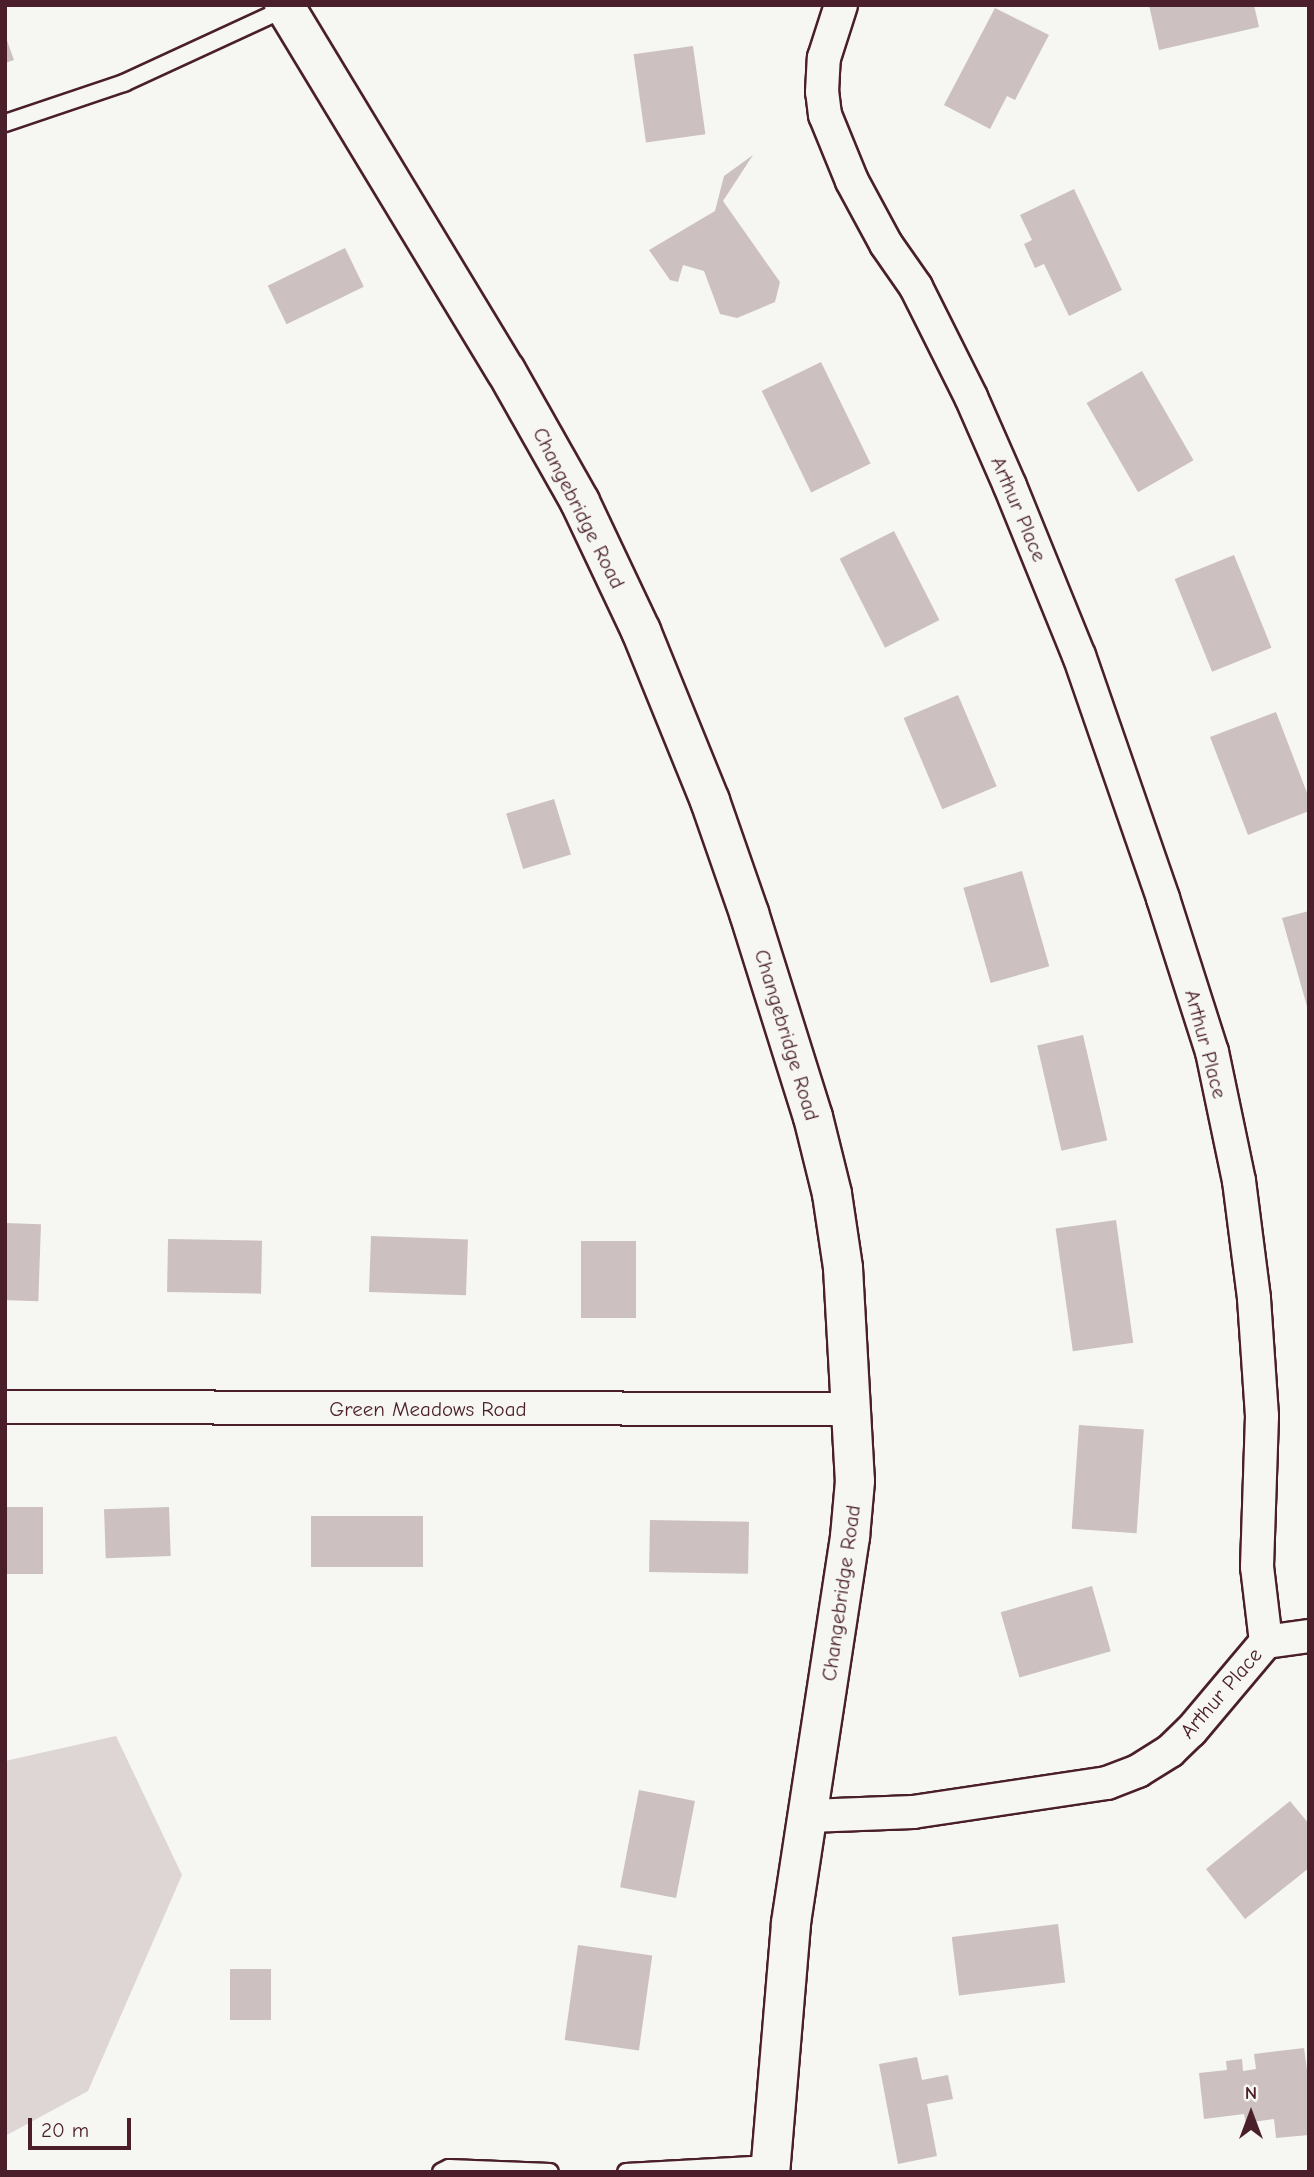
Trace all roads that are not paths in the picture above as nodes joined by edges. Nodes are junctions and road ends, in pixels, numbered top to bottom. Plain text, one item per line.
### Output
1 (841, 5) edge
2 (285, 7) edge
3 (5, 123) edge
4 (5, 1407) edge
5 (851, 1409) junction
6 (1309, 1636) edge
7 (1266, 1642) junction
8 (809, 1816) junction
9 (770, 2168) edge
10 (441, 2172) edge
11 (550, 2172) edge
12 (626, 2172) edge

1 - 7 street, Arthur Place
2 - 3 lane
2 - 5 main road, Changebridge Road
4 - 5 street, Green Meadows Road
5 - 8 main road, Changebridge Road
6 - 7 street
7 - 8 street, Arthur Place
8 - 9 main road, Changebridge Road
9 - 12 lane
10 - 11 lane

